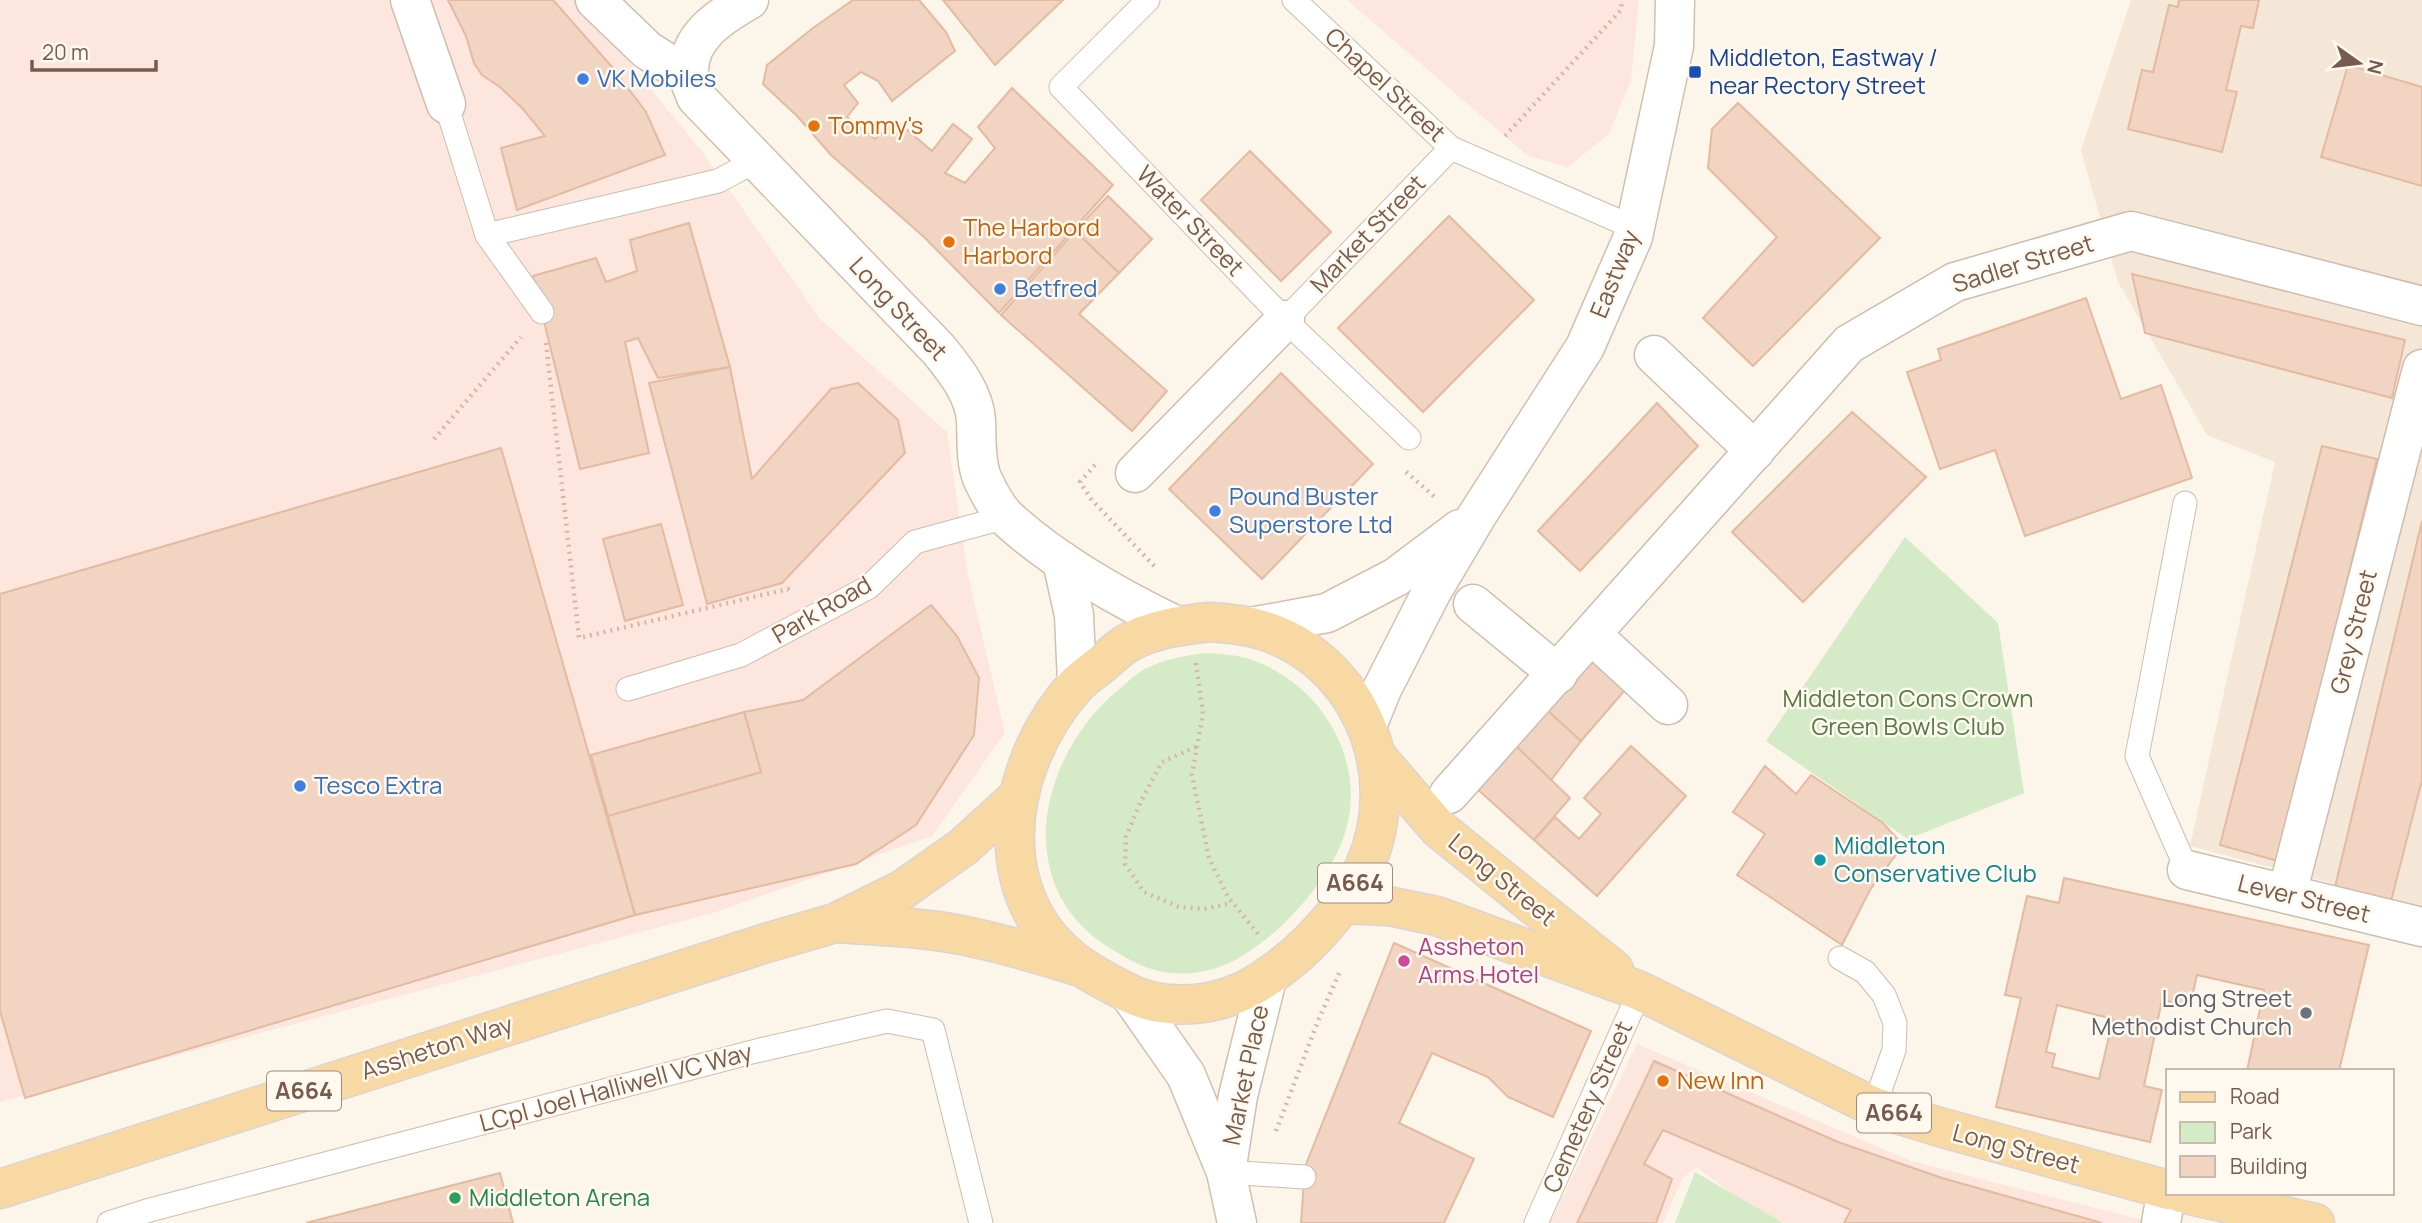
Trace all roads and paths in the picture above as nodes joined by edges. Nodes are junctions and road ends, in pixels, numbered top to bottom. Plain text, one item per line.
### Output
1 (410, 0) edge
2 (594, 0) edge
3 (639, 0) edge
4 (749, 0) edge
5 (1148, 0) edge
6 (1294, 0) edge
7 (1622, 0) edge
8 (1675, 0) edge
9 (636, 39) junction
10 (688, 76) junction
11 (446, 104) joint
12 (1451, 148) junction
13 (756, 161) junction
14 (1487, 164) junction
15 (1635, 228) junction
16 (487, 235) junction
17 (2422, 306) edge
18 (542, 312) junction
19 (1285, 320) junction
20 (1654, 355) dead end
21 (2422, 369) edge
22 (1409, 438) dead end
23 (434, 439) dead end
24 (1755, 451) junction
25 (1119, 465) joint
26 (2185, 503) dead end
27 (1006, 517) junction
28 (1476, 517) junction
29 (1062, 561) junction
30 (1164, 576) dead end
31 (1473, 604) dead end
32 (814, 616) junction
33 (1175, 625) junction
34 (1251, 627) junction
35 (1592, 635) junction
36 (1195, 659) dead end
37 (1558, 674) junction
38 (1077, 683) junction
39 (628, 688) dead end
40 (1668, 705) dead end
41 (1372, 741) junction
42 (1196, 747) junction
43 (1449, 794) dead end
44 (1019, 796) junction
45 (2187, 870) joint
46 (2287, 894) junction
47 (1232, 903) junction
48 (1341, 904) junction
49 (835, 923) junction
50 (2422, 927) edge
51 (1262, 939) dead end
52 (1840, 958) dead end
53 (1345, 961) dead end
54 (1081, 967) junction
55 (1267, 979) junction
56 (1640, 991) junction
57 (1129, 995) junction
58 (1874, 1107) junction
59 (1274, 1136) dead end
60 (1226, 1172) junction
61 (1304, 1177) dead end
62 (0, 1189) edge
63 (2169, 1199) edge
64 (109, 1223) edge
65 (981, 1223) edge
66 (1237, 1223) edge
67 (1536, 1223) edge
68 (2315, 1223) edge

1 - 11 street
2 - 9 street
3 - 9 street
4 - 10 street
5 - 19 lane, Water Street
6 - 12 lane, Chapel Street
7 - 14 path
8 - 15 street, Eastway
9 - 10 street
10 - 13 street, Long Street
11 - 16 lane
12 - 14 lane, Chapel Street
12 - 19 lane, Market Street
13 - 16 lane
13 - 27 street, Long Street
14 - 15 lane, Chapel Street
15 - 28 street, Eastway
16 - 18 lane
17 - 24 street, Sadler Street
18 - 23 path
18 - 32 path
19 - 22 lane, Water Street
19 - 25 street
20 - 24 street
21 - 46 street, Grey Street
24 - 35 street, Sadler Street
25 - 30 path
26 - 45 lane
27 - 29 street, Long Street
27 - 32 lane, Park Road
28 - 34 street, Eastway
28 - 41 street, Eastway
29 - 33 street, Long Street
29 - 38 street
31 - 37 street
32 - 39 lane, Park Road
33 - 34 main road, A664
33 - 38 main road, A664
34 - 41 main road, A664
35 - 37 street, Sadler Street
35 - 40 street
36 - 42 path
37 - 43 street, Sadler Street
38 - 44 main road, A664
41 - 48 main road, A664
41 - 56 main road, Long Street / A664
42 - 47 path
42 - 47 path
44 - 49 main road, Assheton Way / A664
44 - 54 main road, A664
45 - 46 street, Lever Street
46 - 50 street, Lever Street
47 - 51 path
48 - 55 main road, A664
48 - 56 main road, Long Street / A664
49 - 54 main road, Assheton Way / A664
49 - 62 main road, Assheton Way / A664
52 - 58 lane
53 - 59 path
54 - 57 main road, A664
55 - 57 main road, A664
55 - 60 street, Market Place
56 - 58 main road, Long Street / A664
56 - 67 lane, Cemetery Street
57 - 60 street, Market Place
58 - 63 main road, Long Street / A664
60 - 61 lane
60 - 66 street, Market Place
63 - 68 main road, Long Street / A664
64 - 65 lane, LCpl Joel Halliwell VC Way

